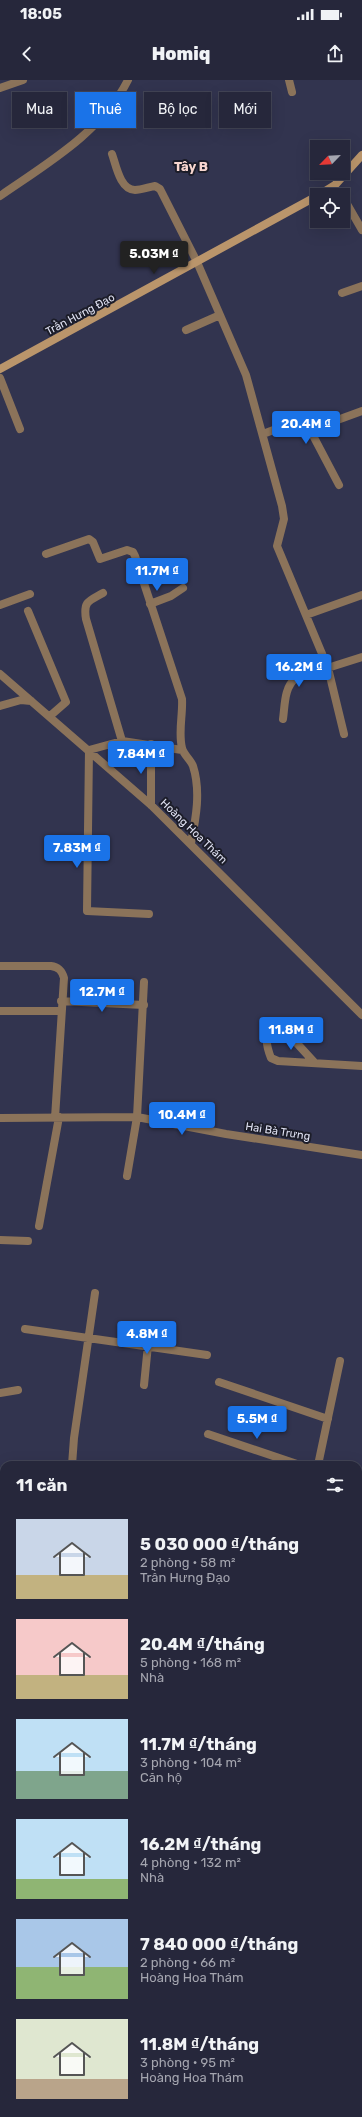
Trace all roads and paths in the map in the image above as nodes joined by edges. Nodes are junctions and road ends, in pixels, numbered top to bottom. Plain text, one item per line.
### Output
1 (23, 80) edge
2 (128, 80) edge
3 (289, 80) edge
4 (0, 88) edge
5 (292, 92) dead end
6 (112, 154) dead end
7 (362, 155) edge
8 (334, 185) junction
9 (330, 188) edge
10 (336, 188) edge
11 (0, 196) edge
12 (310, 200) edge
13 (350, 210) edge
14 (362, 230) edge
15 (197, 262) junction
16 (362, 286) edge
17 (342, 294) dead end
18 (220, 315) junction
19 (186, 330) dead end
20 (0, 369) edge
21 (0, 378) edge
22 (362, 411) edge
23 (20, 429) dead end
24 (310, 430) junction
25 (263, 434) junction
26 (339, 485) dead end
27 (46, 554) dead end
28 (184, 588) dead end
29 (30, 594) dead end
30 (103, 594) dead end
31 (362, 596) edge
32 (150, 604) junction
33 (0, 605) edge
34 (28, 611) dead end
35 (306, 615) junction
36 (362, 657) edge
37 (328, 668) junction
38 (0, 674) edge
39 (31, 701) junction
40 (0, 706) edge
41 (50, 716) junction
42 (283, 719) dead end
43 (344, 734) dead end
44 (122, 740) junction
45 (151, 744) junction
46 (89, 750) junction
47 (182, 750) junction
48 (151, 805) junction
49 (191, 843) junction
50 (149, 914) dead end
51 (0, 966) edge
52 (144, 982) dead end
53 (61, 1001) junction
54 (144, 1005) junction
55 (0, 1011) edge
56 (60, 1011) junction
57 (362, 1015) edge
58 (314, 1062) junction
59 (362, 1066) edge
60 (57, 1117) junction
61 (137, 1117) junction
62 (0, 1118) edge
63 (362, 1155) edge
64 (127, 1176) dead end
65 (39, 1226) dead end
66 (0, 1240) edge
67 (28, 1241) dead end
68 (96, 1293) dead end
69 (25, 1328) dead end
70 (89, 1338) junction
71 (148, 1345) junction
72 (207, 1355) dead end
73 (340, 1361) dead end
74 (219, 1382) dead end
75 (144, 1385) dead end
76 (18, 1390) dead end
77 (0, 1393) edge
78 (328, 1419) junction
79 (208, 1434) dead end
80 (72, 1461) edge
81 (288, 1461) edge
82 (319, 1461) edge

1 - 4 street
2 - 11 street
3 - 5 street
6 - 15 street
7 - 8 main road, Trần Hưng Đạo
8 - 9 main road, Trần Hưng Đạo
8 - 10 street
12 - 15 main road, Trần Hưng Đạo
13 - 14 street
15 - 18 street
15 - 20 main road, Trần Hưng Đạo
16 - 17 street
18 - 19 street
18 - 25 street
21 - 23 street
22 - 24 street
24 - 25 street
24 - 26 street
25 - 35 street
27 - 32 street
28 - 32 street
29 - 33 street
30 - 44 street
31 - 35 street
32 - 47 street
34 - 41 street
35 - 37 street
36 - 37 street
37 - 42 street
37 - 43 street
38 - 39 street, Hoàng Hoa Thám
39 - 40 street
39 - 41 street, Hoàng Hoa Thám
41 - 46 street, Hoàng Hoa Thám
44 - 45 street
44 - 46 street
45 - 47 street
45 - 48 street
46 - 48 street, Hoàng Hoa Thám
46 - 50 street
47 - 49 street
48 - 49 street, Hoàng Hoa Thám
49 - 57 street, Hoàng Hoa Thám
51 - 53 street
52 - 54 street
53 - 54 street
53 - 56 street
54 - 61 street
55 - 56 street
56 - 60 street
58 - 58 street
58 - 59 street
60 - 61 street, Hai Bà Trưng
60 - 62 street, Hai Bà Trưng
60 - 65 street
61 - 63 street, Hai Bà Trưng
61 - 64 street
66 - 67 street
68 - 70 street
69 - 70 street
70 - 71 street
70 - 80 street
71 - 72 street
71 - 75 street
73 - 78 street
74 - 78 street
76 - 77 street
78 - 82 street
79 - 81 street

